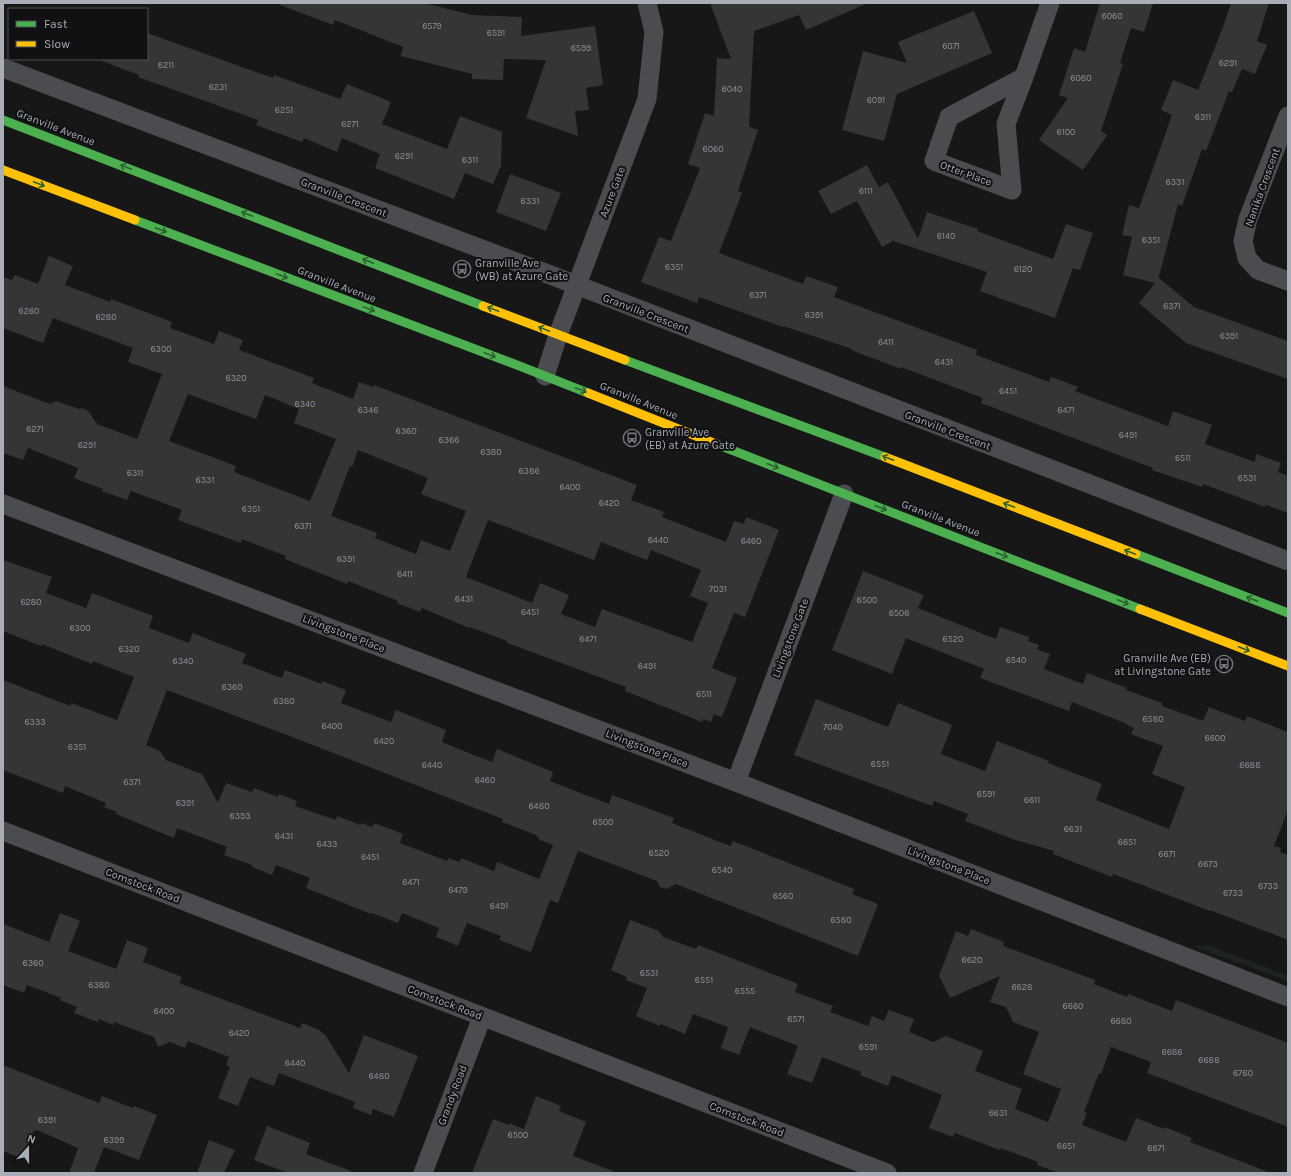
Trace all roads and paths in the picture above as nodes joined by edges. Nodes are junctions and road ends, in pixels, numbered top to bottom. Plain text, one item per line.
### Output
1 (647, 3) edge
2 (1050, 3) edge
3 (3, 68) edge
4 (1024, 77) junction
5 (1288, 116) edge
6 (3, 120) edge
7 (3, 170) edge
8 (1288, 281) edge
9 (577, 286) junction
10 (558, 334) junction
11 (544, 376) junction
12 (844, 494) junction
13 (3, 504) edge
14 (1288, 561) edge
15 (1288, 613) edge
16 (1288, 666) edge
17 (736, 782) junction
18 (3, 831) edge
19 (1288, 997) edge
20 (482, 1017) junction
21 (423, 1173) edge
22 (888, 1173) edge

1 - 9 street, Azure Gate
2 - 4 street, Otter Place
3 - 9 street, Granville Crescent
4 - 4 street, Otter Place
5 - 8 street, Nanika Crescent
10 -> 6 main road, Granville Avenue
7 -> 11 main road, Granville Avenue
9 - 10 street, Azure Gate
9 - 14 street, Granville Crescent
10 - 11 street, Azure Gate
15 -> 10 main road, Granville Avenue
11 -> 12 main road, Granville Avenue
12 -> 16 main road, Granville Avenue
12 - 17 street, Livingstone Gate
13 - 17 street, Livingstone Place
17 - 19 street, Livingstone Place
18 - 20 street, Comstock Road
20 - 21 street, Grandy Road
20 - 22 street, Comstock Road

